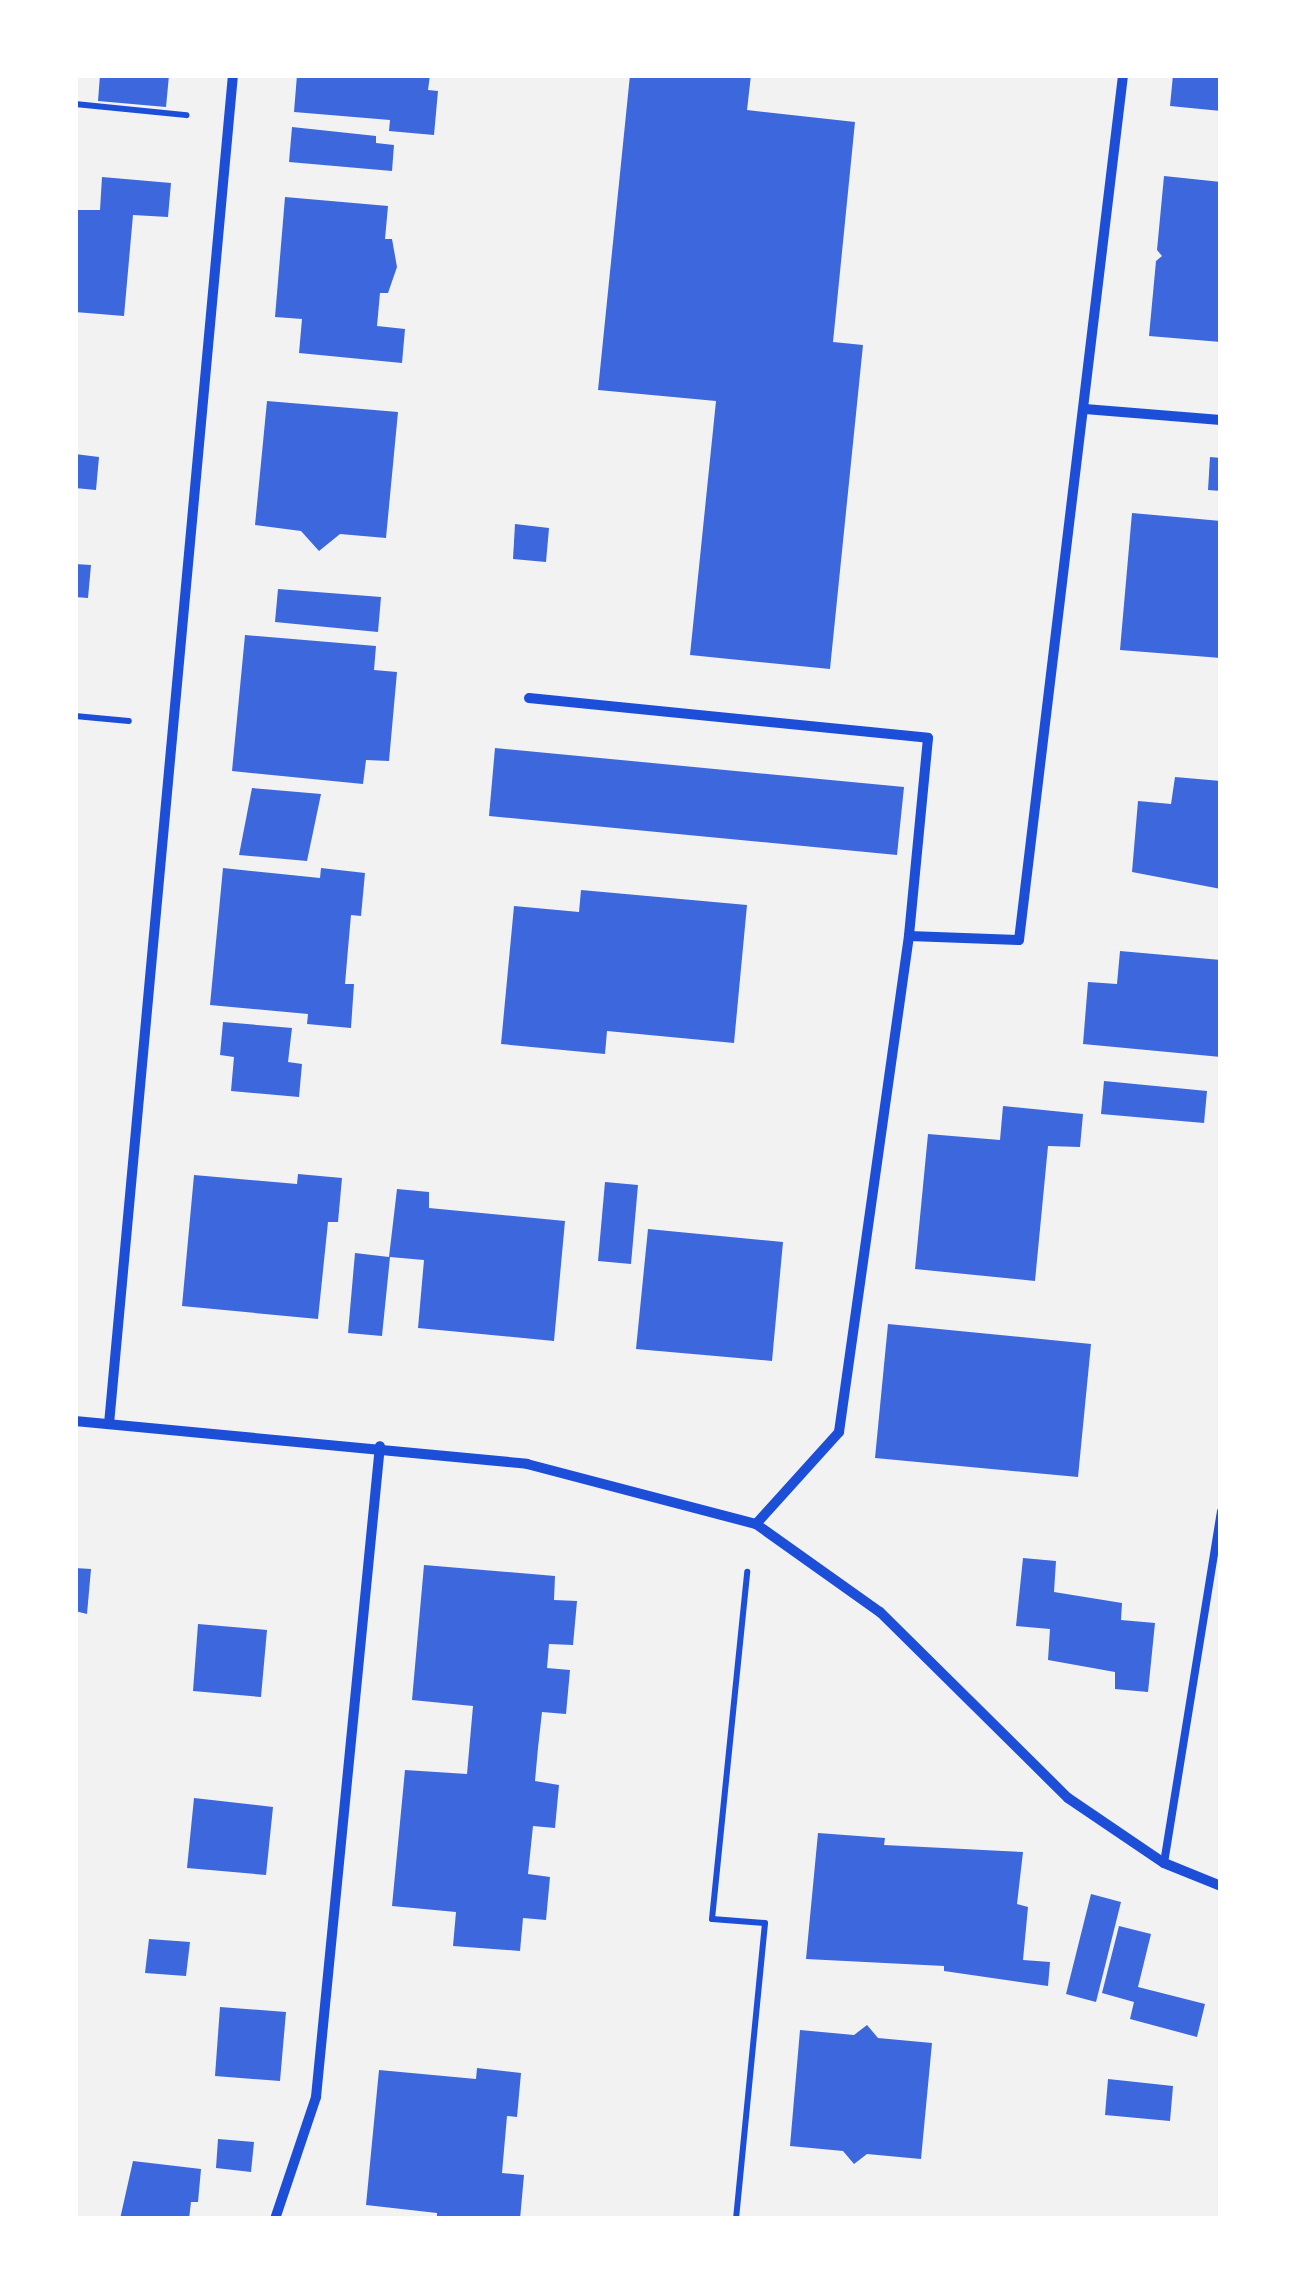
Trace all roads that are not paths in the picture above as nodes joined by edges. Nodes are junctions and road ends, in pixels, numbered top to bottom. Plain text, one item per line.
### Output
1 (233, 75) edge
2 (1123, 75) edge
3 (1086, 408) junction
4 (1221, 420) edge
5 (528, 698) dead end
6 (909, 936) junction
7 (75, 1421) edge
8 (109, 1424) junction
9 (380, 1446) junction
10 (1221, 1512) edge
11 (756, 1524) junction
12 (1164, 1863) junction
13 (1221, 1886) edge
14 (275, 2219) edge

1 - 8 street
2 - 3 street
3 - 4 street
3 - 6 street
5 - 6 street
6 - 11 street
7 - 8 street
8 - 9 street
9 - 11 street
9 - 14 street
10 - 12 lane
11 - 12 street
12 - 13 street

